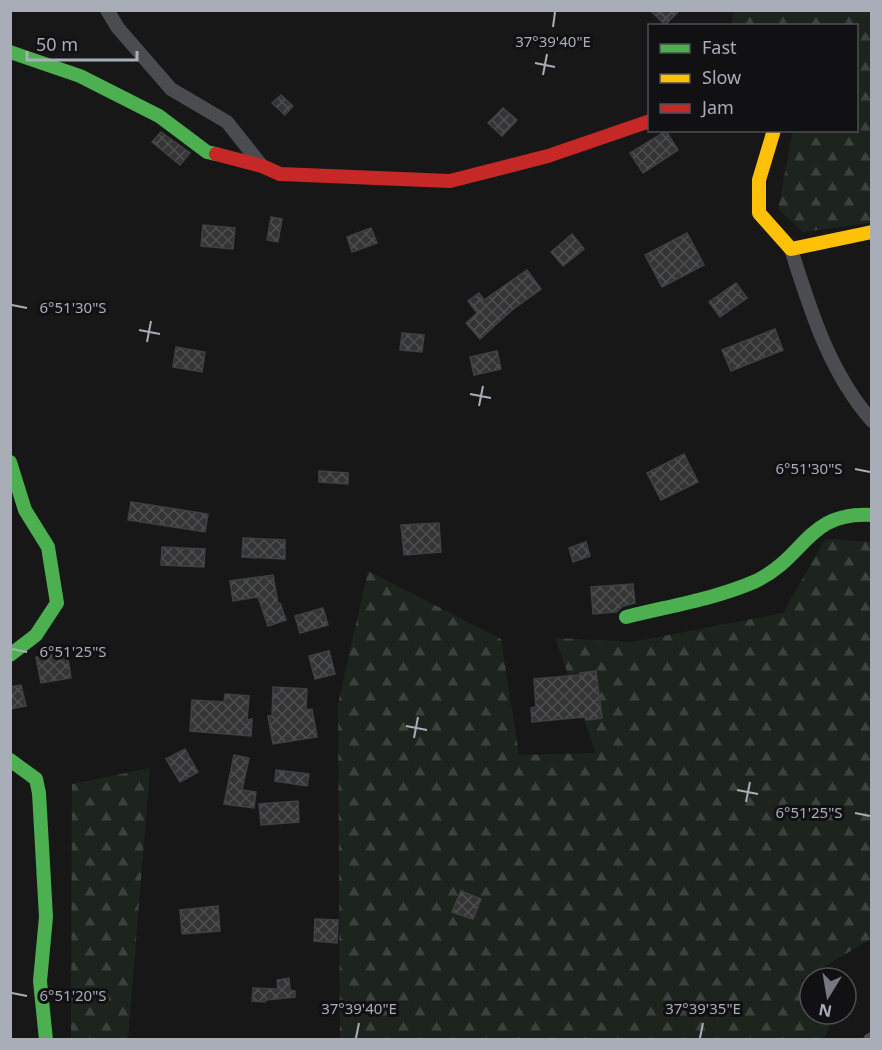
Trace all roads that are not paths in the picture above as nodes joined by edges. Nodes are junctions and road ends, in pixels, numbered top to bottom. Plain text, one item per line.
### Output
1 (108, 10) edge
2 (10, 52) edge
3 (648, 122) edge
4 (773, 132) edge
5 (262, 166) junction
6 (872, 232) edge
7 (791, 249) junction
8 (872, 421) edge
9 (10, 462) edge
10 (872, 515) edge
11 (626, 617) dead end
12 (10, 655) edge
13 (10, 760) edge
14 (46, 1040) edge

1 - 5 street
2 - 5 street
3 - 5 street
4 - 7 street
6 - 7 street
7 - 8 street
9 - 12 street
10 - 11 street
13 - 14 street

